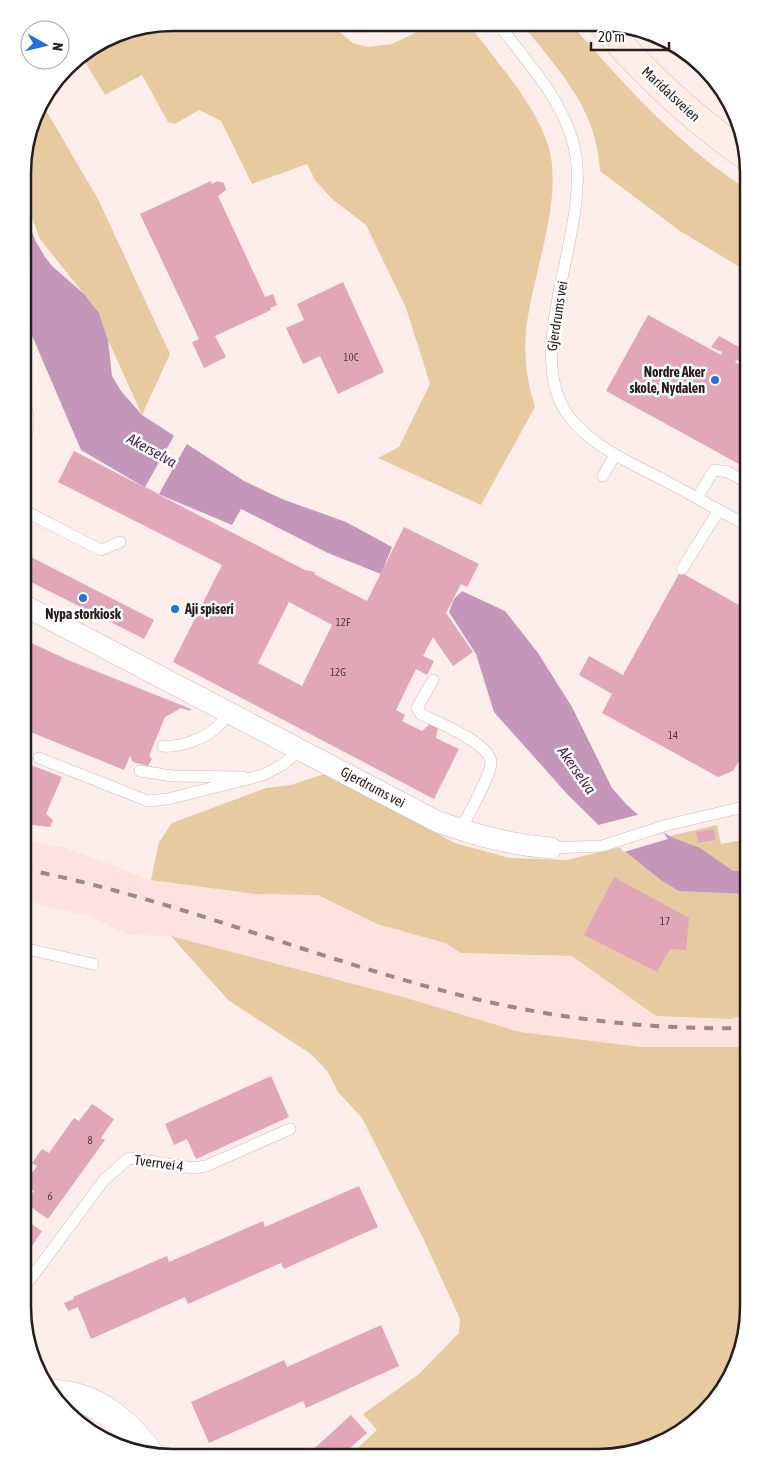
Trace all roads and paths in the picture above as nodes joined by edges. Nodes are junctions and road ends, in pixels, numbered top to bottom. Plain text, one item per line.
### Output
1 (504, 31) edge
2 (610, 32) edge
3 (737, 149) edge
4 (615, 455) junction
5 (603, 476) dead end
6 (740, 478) edge
7 (697, 498) junction
8 (719, 510) junction
9 (31, 514) edge
10 (740, 521) edge
11 (120, 542) dead end
12 (682, 569) dead end
13 (31, 609) edge
14 (433, 680) dead end
15 (229, 712) junction
16 (162, 746) dead end
17 (300, 749) junction
18 (39, 758) dead end
19 (140, 771) dead end
20 (252, 778) junction
21 (739, 808) edge
22 (461, 830) junction
23 (551, 848) joint
24 (31, 950) edge
25 (93, 964) dead end
26 (290, 1129) dead end
27 (31, 1277) edge
28 (62, 1395) edge
29 (142, 1445) edge

1 - 4 lane, Gjerdrums vei
2 - 3 main road, Maridalsveien
4 - 5 lane
4 - 7 lane, Gjerdrums vei
6 - 7 lane
7 - 8 lane, Gjerdrums vei
8 - 10 lane, Gjerdrums vei
8 - 12 lane
9 - 11 lane
13 - 15 street, Gjerdrums vei
14 - 22 lane
15 - 16 lane
15 - 17 street, Gjerdrums vei
17 - 20 lane
17 - 22 street, Gjerdrums vei
18 - 20 lane
19 - 20 lane
21 - 23 lane, Gjerdrums vei
22 - 23 street, Gjerdrums vei
24 - 25 lane
26 - 27 lane, Tverrvei 4
28 - 29 street

